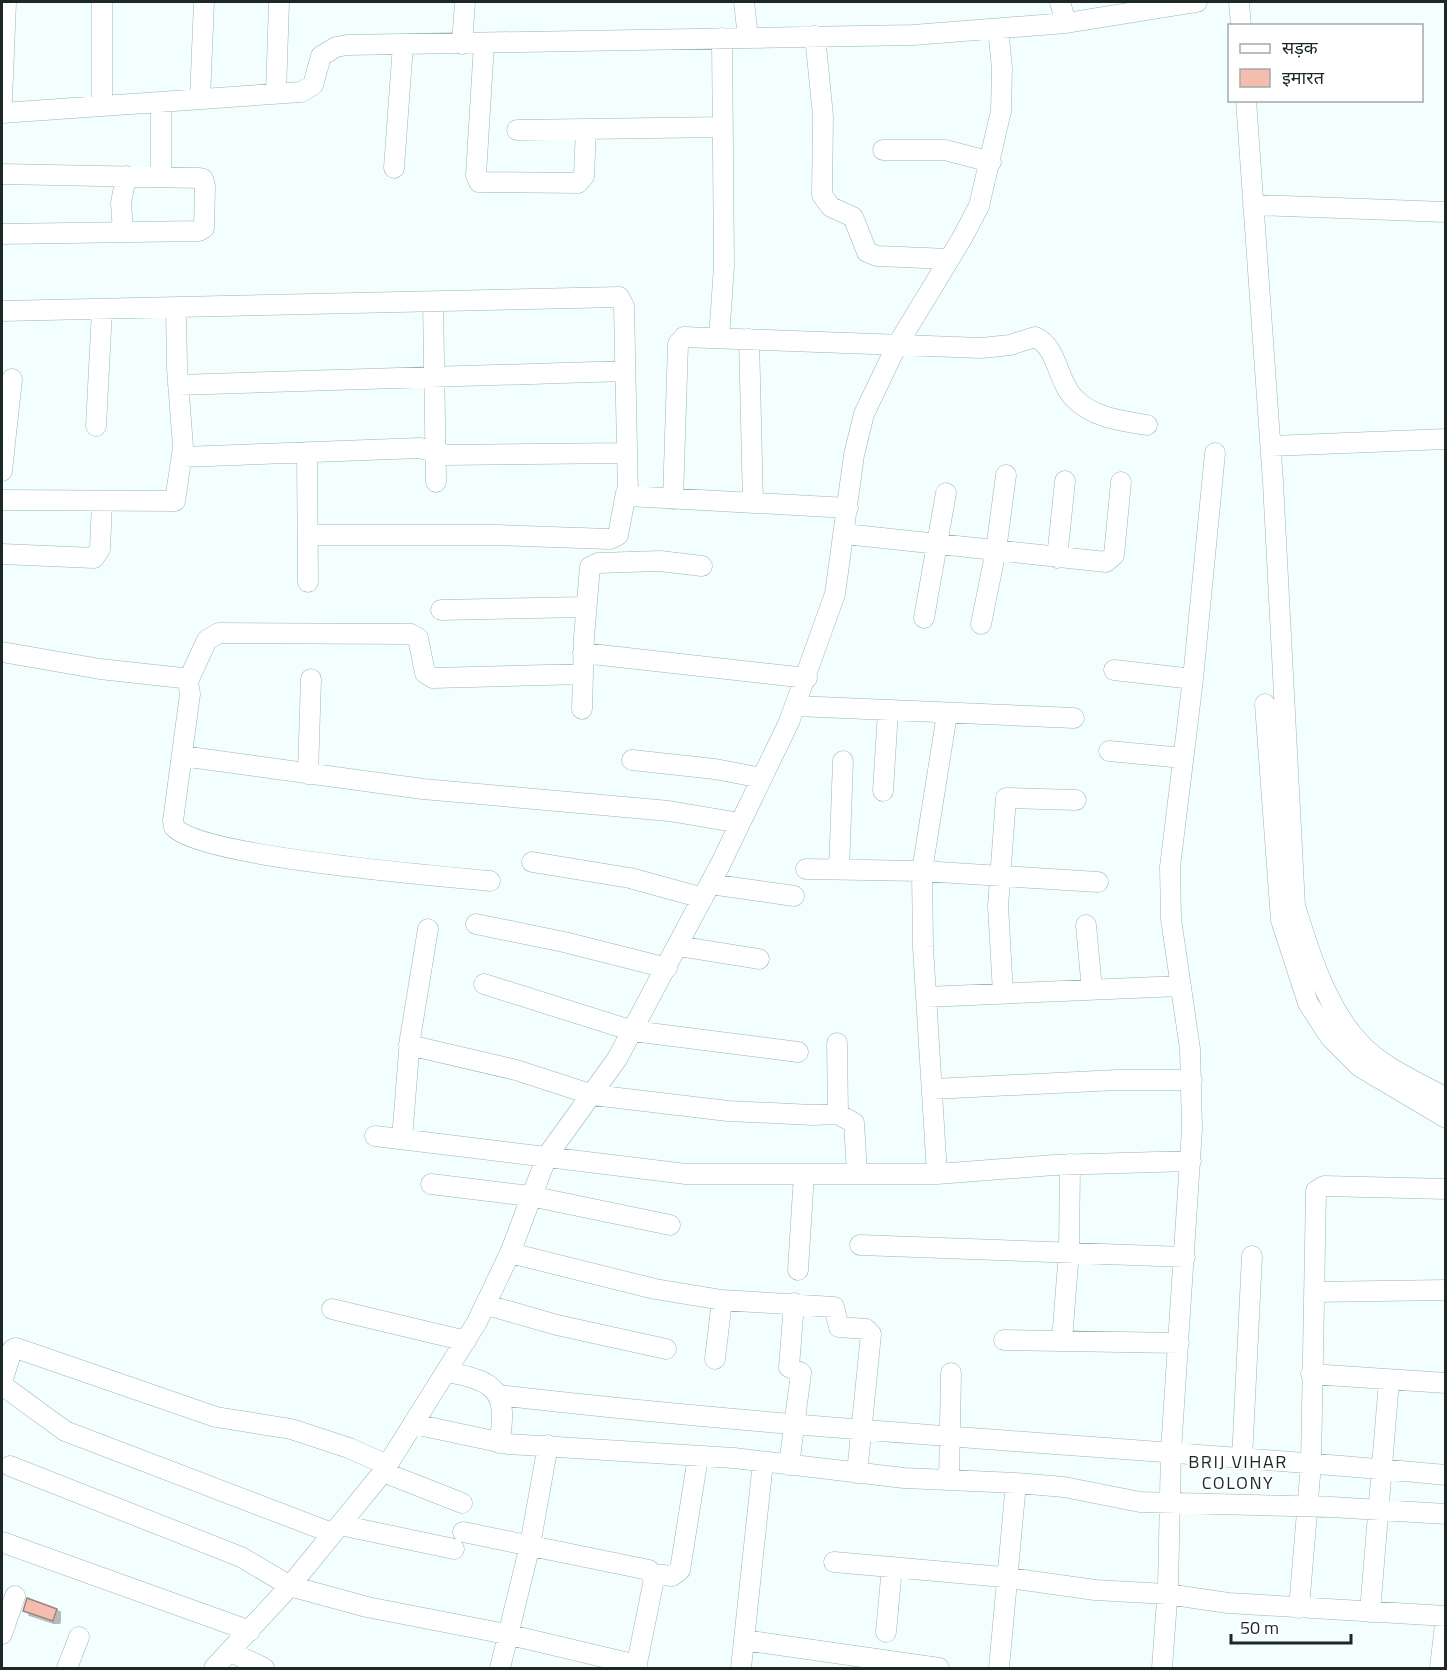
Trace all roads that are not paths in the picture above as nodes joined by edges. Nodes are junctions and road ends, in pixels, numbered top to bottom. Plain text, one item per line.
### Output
1 (6, 2) edge
2 (102, 2) edge
3 (204, 2) edge
4 (279, 2) edge
5 (465, 2) edge
6 (744, 2) edge
7 (1060, 2) edge
8 (1197, 2) edge
9 (1239, 2) edge
10 (1066, 23) junction
11 (1241, 24) edge
12 (998, 29) junction
13 (815, 36) junction
14 (748, 37) junction
15 (723, 38) junction
16 (484, 44) junction
17 (403, 45) junction
18 (462, 45) junction
19 (276, 93) junction
20 (2, 99) edge
21 (200, 99) junction
22 (161, 102) junction
23 (1246, 102) edge
24 (102, 106) junction
25 (2, 113) edge
26 (723, 127) junction
27 (586, 129) junction
28 (517, 130) dead end
29 (883, 150) dead end
30 (991, 162) junction
31 (394, 168) dead end
32 (2, 174) edge
33 (126, 176) junction
34 (161, 177) junction
35 (1253, 205) junction
36 (1446, 212) edge
37 (123, 232) junction
38 (2, 234) edge
39 (950, 259) junction
40 (433, 302) junction
41 (176, 308) junction
42 (102, 310) junction
43 (2, 311) edge
44 (719, 338) junction
45 (749, 339) junction
46 (896, 346) junction
47 (625, 371) junction
48 (435, 377) junction
49 (12, 379) dead end
50 (178, 385) junction
51 (1147, 425) dead end
52 (96, 426) dead end
53 (1446, 439) edge
54 (1271, 446) junction
55 (307, 452) junction
56 (435, 452) junction
57 (626, 453) junction
58 (1215, 453) dead end
59 (182, 457) junction
60 (2, 471) edge
61 (1006, 475) dead end
62 (1065, 481) dead end
63 (436, 482) dead end
64 (1121, 482) dead end
65 (626, 493) junction
66 (946, 494) dead end
67 (673, 499) junction
68 (2, 500) edge
69 (102, 502) junction
70 (753, 503) junction
71 (848, 508) junction
72 (845, 534) junction
73 (308, 535) junction
74 (939, 545) junction
75 (996, 550) junction
76 (2, 554) edge
77 (1057, 558) junction
78 (702, 566) dead end
79 (308, 582) dead end
80 (585, 607) junction
81 (441, 610) dead end
82 (924, 618) dead end
83 (981, 624) dead end
84 (2, 652) edge
85 (583, 653) junction
86 (1114, 670) dead end
87 (583, 674) junction
88 (807, 678) junction
89 (311, 679) dead end
90 (1193, 679) junction
91 (188, 681) junction
92 (1265, 704) dead end
93 (796, 706) junction
94 (582, 710) dead end
95 (888, 711) junction
96 (947, 714) junction
97 (1074, 718) dead end
98 (1109, 751) dead end
99 (182, 756) junction
100 (1183, 758) junction
101 (632, 760) dead end
102 (843, 761) dead end
103 (308, 774) junction
104 (762, 778) junction
105 (883, 791) dead end
106 (1076, 800) dead end
107 (740, 823) junction
108 (532, 862) dead end
109 (806, 869) dead end
110 (839, 870) junction
111 (922, 871) junction
112 (1000, 876) junction
113 (490, 881) dead end
114 (1098, 882) dead end
115 (707, 891) junction
116 (795, 896) dead end
117 (476, 924) dead end
118 (1086, 925) dead end
119 (428, 929) dead end
120 (678, 946) junction
121 (759, 959) dead end
122 (667, 968) junction
123 (484, 984) dead end
124 (1179, 986) junction
125 (1092, 990) junction
126 (1003, 993) junction
127 (926, 997) junction
128 (633, 1031) junction
129 (837, 1043) dead end
130 (409, 1046) junction
131 (798, 1052) dead end
132 (1192, 1080) junction
133 (933, 1089) junction
134 (593, 1095) junction
135 (1446, 1098) edge
136 (838, 1114) junction
137 (1446, 1118) edge
138 (375, 1136) dead end
139 (402, 1140) junction
140 (547, 1156) junction
141 (1191, 1161) junction
142 (1070, 1164) junction
143 (857, 1173) junction
144 (804, 1174) junction
145 (937, 1174) junction
146 (431, 1184) dead end
147 (1446, 1189) edge
148 (530, 1196) junction
149 (670, 1226) dead end
150 (860, 1245) dead end
151 (1069, 1251) junction
152 (510, 1253) junction
153 (1252, 1256) dead end
154 (1185, 1257) junction
155 (798, 1270) dead end
156 (1446, 1290) edge
157 (1314, 1292) junction
158 (723, 1300) junction
159 (794, 1303) junction
160 (487, 1305) junction
161 (332, 1309) dead end
162 (1004, 1340) dead end
163 (1062, 1340) junction
164 (466, 1341) junction
165 (1179, 1343) junction
166 (666, 1349) dead end
167 (715, 1359) dead end
168 (446, 1372) junction
169 (951, 1373) dead end
170 (1311, 1374) junction
171 (1389, 1381) junction
172 (1446, 1383) edge
173 (2, 1384) edge
174 (498, 1395) junction
175 (795, 1422) junction
176 (414, 1424) junction
177 (863, 1428) junction
178 (951, 1434) junction
179 (499, 1443) junction
180 (548, 1445) junction
181 (1171, 1451) junction
182 (698, 1457) junction
183 (1242, 1459) junction
184 (763, 1462) junction
185 (1311, 1464) junction
186 (789, 1465) junction
187 (10, 1466) dead end
188 (385, 1468) junction
189 (1383, 1470) junction
190 (858, 1473) junction
191 (1446, 1475) edge
192 (949, 1479) junction
193 (1016, 1483) junction
194 (1169, 1502) junction
195 (462, 1503) dead end
196 (1307, 1506) junction
197 (1378, 1510) junction
198 (1446, 1514) edge
199 (336, 1529) junction
200 (2, 1542) edge
201 (530, 1545) junction
202 (834, 1562) dead end
203 (892, 1567) junction
204 (653, 1574) junction
205 (1007, 1578) junction
206 (290, 1586) junction
207 (1167, 1594) junction
208 (15, 1596) dead end
209 (1299, 1608) junction
210 (1370, 1612) junction
211 (1446, 1616) edge
212 (250, 1631) junction
213 (886, 1632) dead end
214 (2, 1634) edge
215 (506, 1634) junction
216 (79, 1637) dead end
217 (744, 1640) junction
218 (231, 1652) junction
219 (636, 1667) edge
220 (67, 1668) edge
221 (214, 1668) edge
222 (264, 1668) edge
223 (500, 1668) edge
224 (741, 1668) edge
225 (939, 1668) edge
226 (999, 1668) edge
227 (1162, 1668) edge
228 (1440, 1668) edge

1 - 20 street
2 - 24 street
3 - 21 street
4 - 19 street
5 - 18 street
6 - 14 street
7 - 10 street
8 - 10 street
9 - 11 street
10 - 12 street
12 - 13 street
12 - 30 street
13 - 14 street
13 - 39 street
14 - 15 street
15 - 16 street
15 - 26 street
16 - 18 street
16 - 27 street
17 - 18 street
17 - 19 street
17 - 31 street
19 - 21 street
21 - 22 street
22 - 24 street
22 - 34 street
23 - 35 street
24 - 25 street
26 - 27 street
26 - 44 street
27 - 28 street
29 - 30 street
30 - 39 street
32 - 33 street
33 - 34 street
33 - 37 street
34 - 37 street
35 - 36 street
35 - 54 street
37 - 38 street
39 - 46 street
40 - 41 street
40 - 47 street
40 - 48 street
41 - 42 street
41 - 50 street
42 - 43 street
42 - 52 street
44 - 45 street
44 - 67 street
45 - 46 street
45 - 70 street
46 - 51 street
46 - 71 street
47 - 48 street
47 - 57 street
48 - 50 street
48 - 56 street
49 - 60 street
50 - 59 street
53 - 54 street
54 - 135 street
55 - 56 street
55 - 59 street
55 - 73 street
56 - 57 street
56 - 63 street
57 - 65 street
58 - 90 street
59 - 69 street
61 - 75 street
62 - 77 street
64 - 77 street
65 - 67 street
65 - 73 street
66 - 74 street
67 - 70 street
68 - 69 street
69 - 76 street
70 - 71 street
71 - 72 street
72 - 74 street
72 - 88 street
73 - 79 street
74 - 75 street
74 - 82 street
75 - 77 street
75 - 83 street
78 - 80 street
80 - 81 street
80 - 85 street
84 - 91 street
85 - 87 street
85 - 88 street
86 - 90 street
87 - 91 street
87 - 94 street
88 - 93 street
89 - 103 street
90 - 100 street
91 - 99 street
92 - 137 street
93 - 95 street
93 - 104 street
95 - 96 street
95 - 105 street
96 - 97 street
96 - 111 street
98 - 100 street
99 - 103 street
99 - 113 street
100 - 124 street
101 - 104 street
102 - 110 street
103 - 107 street
104 - 107 street
106 - 112 street
107 - 115 street
108 - 115 street
109 - 110 street
110 - 111 street
111 - 112 street
111 - 127 street
112 - 114 street
112 - 126 street
115 - 116 street
115 - 120 street
117 - 122 street
118 - 125 street
119 - 130 street
120 - 121 street
120 - 122 street
122 - 128 street
123 - 128 street
124 - 125 street
124 - 132 street
125 - 126 street
126 - 127 street
127 - 133 street
128 - 131 street
128 - 134 street
129 - 136 street
130 - 134 street
130 - 139 street
132 - 133 street
132 - 141 street
133 - 145 street
134 - 136 street
134 - 140 street
136 - 143 street
138 - 139 street
139 - 140 street
140 - 144 street
140 - 148 street
141 - 142 street
141 - 154 street
142 - 145 street
142 - 151 street
143 - 144 street
143 - 145 street
144 - 155 street
146 - 148 street
147 - 157 street
148 - 149 street
148 - 152 street
150 - 151 street
151 - 154 street
151 - 163 street
152 - 158 street
152 - 160 street
153 - 183 street
154 - 165 street
156 - 157 street
157 - 170 street
158 - 159 street
158 - 167 street
159 - 175 street
159 - 177 street
160 - 164 street
160 - 166 street
161 - 164 street
162 - 163 street
163 - 165 street
164 - 168 street
165 - 181 street
168 - 174 street
168 - 176 street
169 - 178 street
170 - 171 street
170 - 185 street
171 - 172 street
171 - 189 street
173 - 188 street
173 - 199 street
174 - 175 street
174 - 179 street
175 - 177 street
175 - 186 street
176 - 179 street
176 - 188 street
177 - 178 street
177 - 190 street
178 - 181 street
178 - 192 street
179 - 180 street
180 - 182 street
180 - 201 street
181 - 183 street
181 - 194 street
182 - 184 street
182 - 204 street
183 - 185 street
184 - 186 street
184 - 217 street
185 - 189 street
185 - 196 street
186 - 190 street
187 - 206 street
188 - 195 street
188 - 199 street
189 - 191 street
189 - 197 street
190 - 192 street
192 - 193 street
193 - 194 street
193 - 205 street
194 - 196 street
194 - 207 street
196 - 197 street
196 - 209 street
197 - 198 street
197 - 210 street
199 - 201 street
199 - 206 street
200 - 212 street
201 - 204 street
201 - 215 street
202 - 203 street
203 - 205 street
203 - 213 street
204 - 219 street
205 - 207 street
205 - 226 street
206 - 212 street
206 - 215 street
207 - 209 street
207 - 227 street
208 - 214 street
209 - 210 street
210 - 211 street
211 - 228 street
212 - 218 street
215 - 219 street
215 - 223 street
216 - 220 street
217 - 224 street
217 - 225 street
218 - 221 street
218 - 222 street

